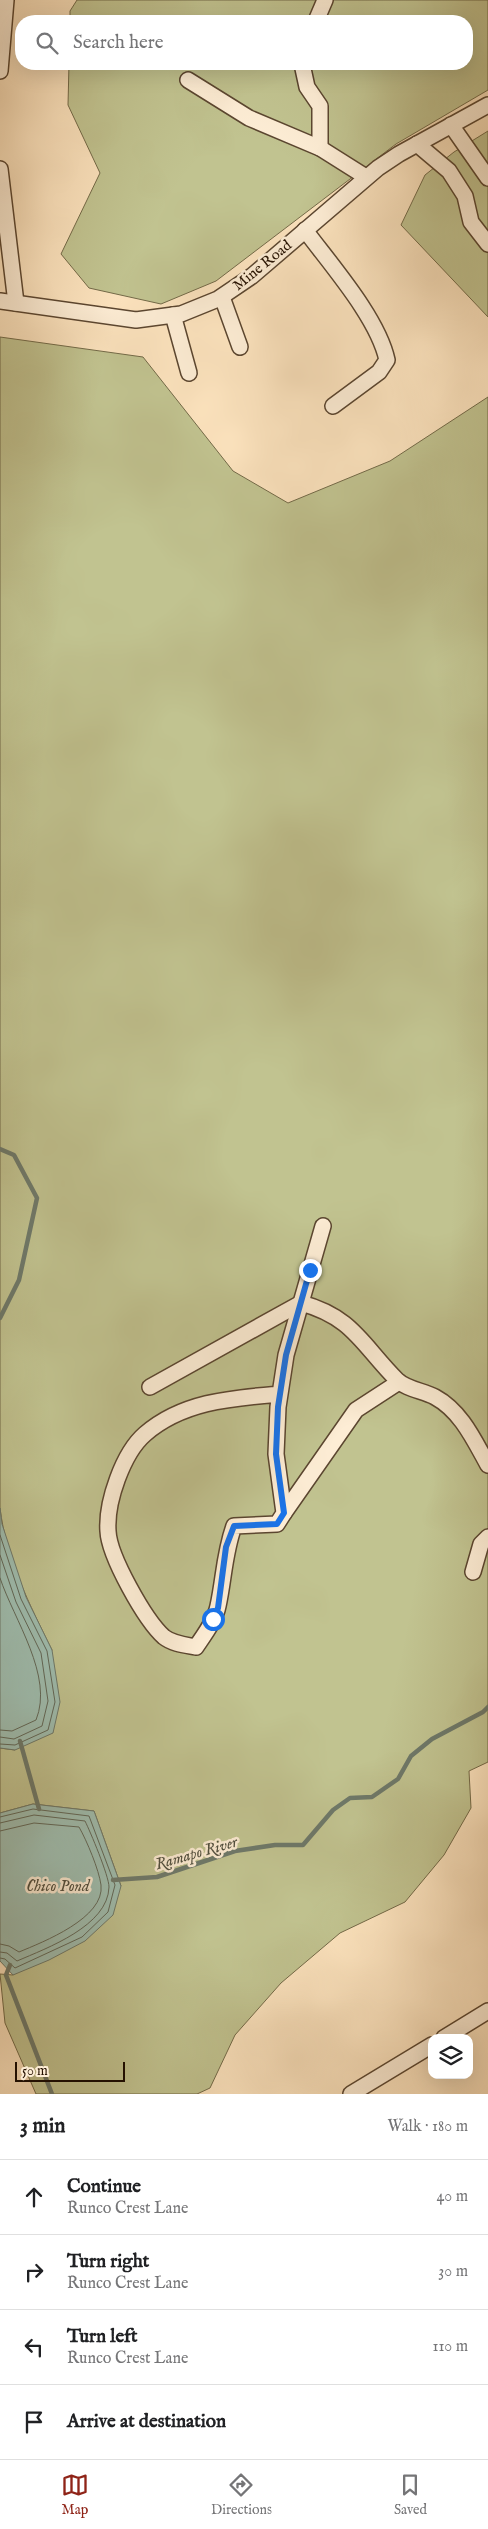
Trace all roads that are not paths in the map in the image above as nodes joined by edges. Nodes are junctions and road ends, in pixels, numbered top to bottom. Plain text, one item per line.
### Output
1 (6, 0) edge
2 (325, 0) edge
3 (319, 15) edge
4 (304, 70) edge
5 (0, 71) edge
6 (188, 80) dead end
7 (488, 105) edge
8 (451, 125) junction
9 (417, 144) junction
10 (320, 148) junction
11 (0, 169) edge
12 (366, 177) junction
13 (488, 178) edge
14 (305, 230) junction
15 (488, 244) edge
16 (222, 297) junction
17 (0, 301) edge
18 (16, 304) junction
19 (172, 315) junction
20 (240, 347) dead end
21 (189, 373) dead end
22 (332, 406) dead end
23 (323, 1226) dead end
24 (301, 1303) junction
25 (399, 1382) junction
26 (150, 1387) dead end
27 (280, 1394) junction
28 (488, 1465) edge
29 (284, 1513) junction
30 (488, 1537) edge
31 (473, 1572) dead end
32 (488, 2011) edge
33 (451, 2034) edge
34 (428, 2047) edge
35 (351, 2094) edge

1 - 5 street
2 - 3 street
4 - 10 street
6 - 10 street
7 - 8 street, Mine Road
8 - 9 street, Mine Road
8 - 13 street
9 - 12 street, Mine Road
9 - 15 street
10 - 12 street
11 - 18 street
12 - 14 street, Mine Road
14 - 16 street, Mine Road
14 - 22 street
16 - 19 street, Mine Road
16 - 20 street
17 - 18 street, Mine Road
18 - 19 street, Mine Road
19 - 21 street
23 - 24 street
24 - 25 street
24 - 26 street
24 - 27 street
25 - 28 street
25 - 29 street
27 - 29 street
27 - 29 street
30 - 31 street
32 - 33 street
34 - 35 street

